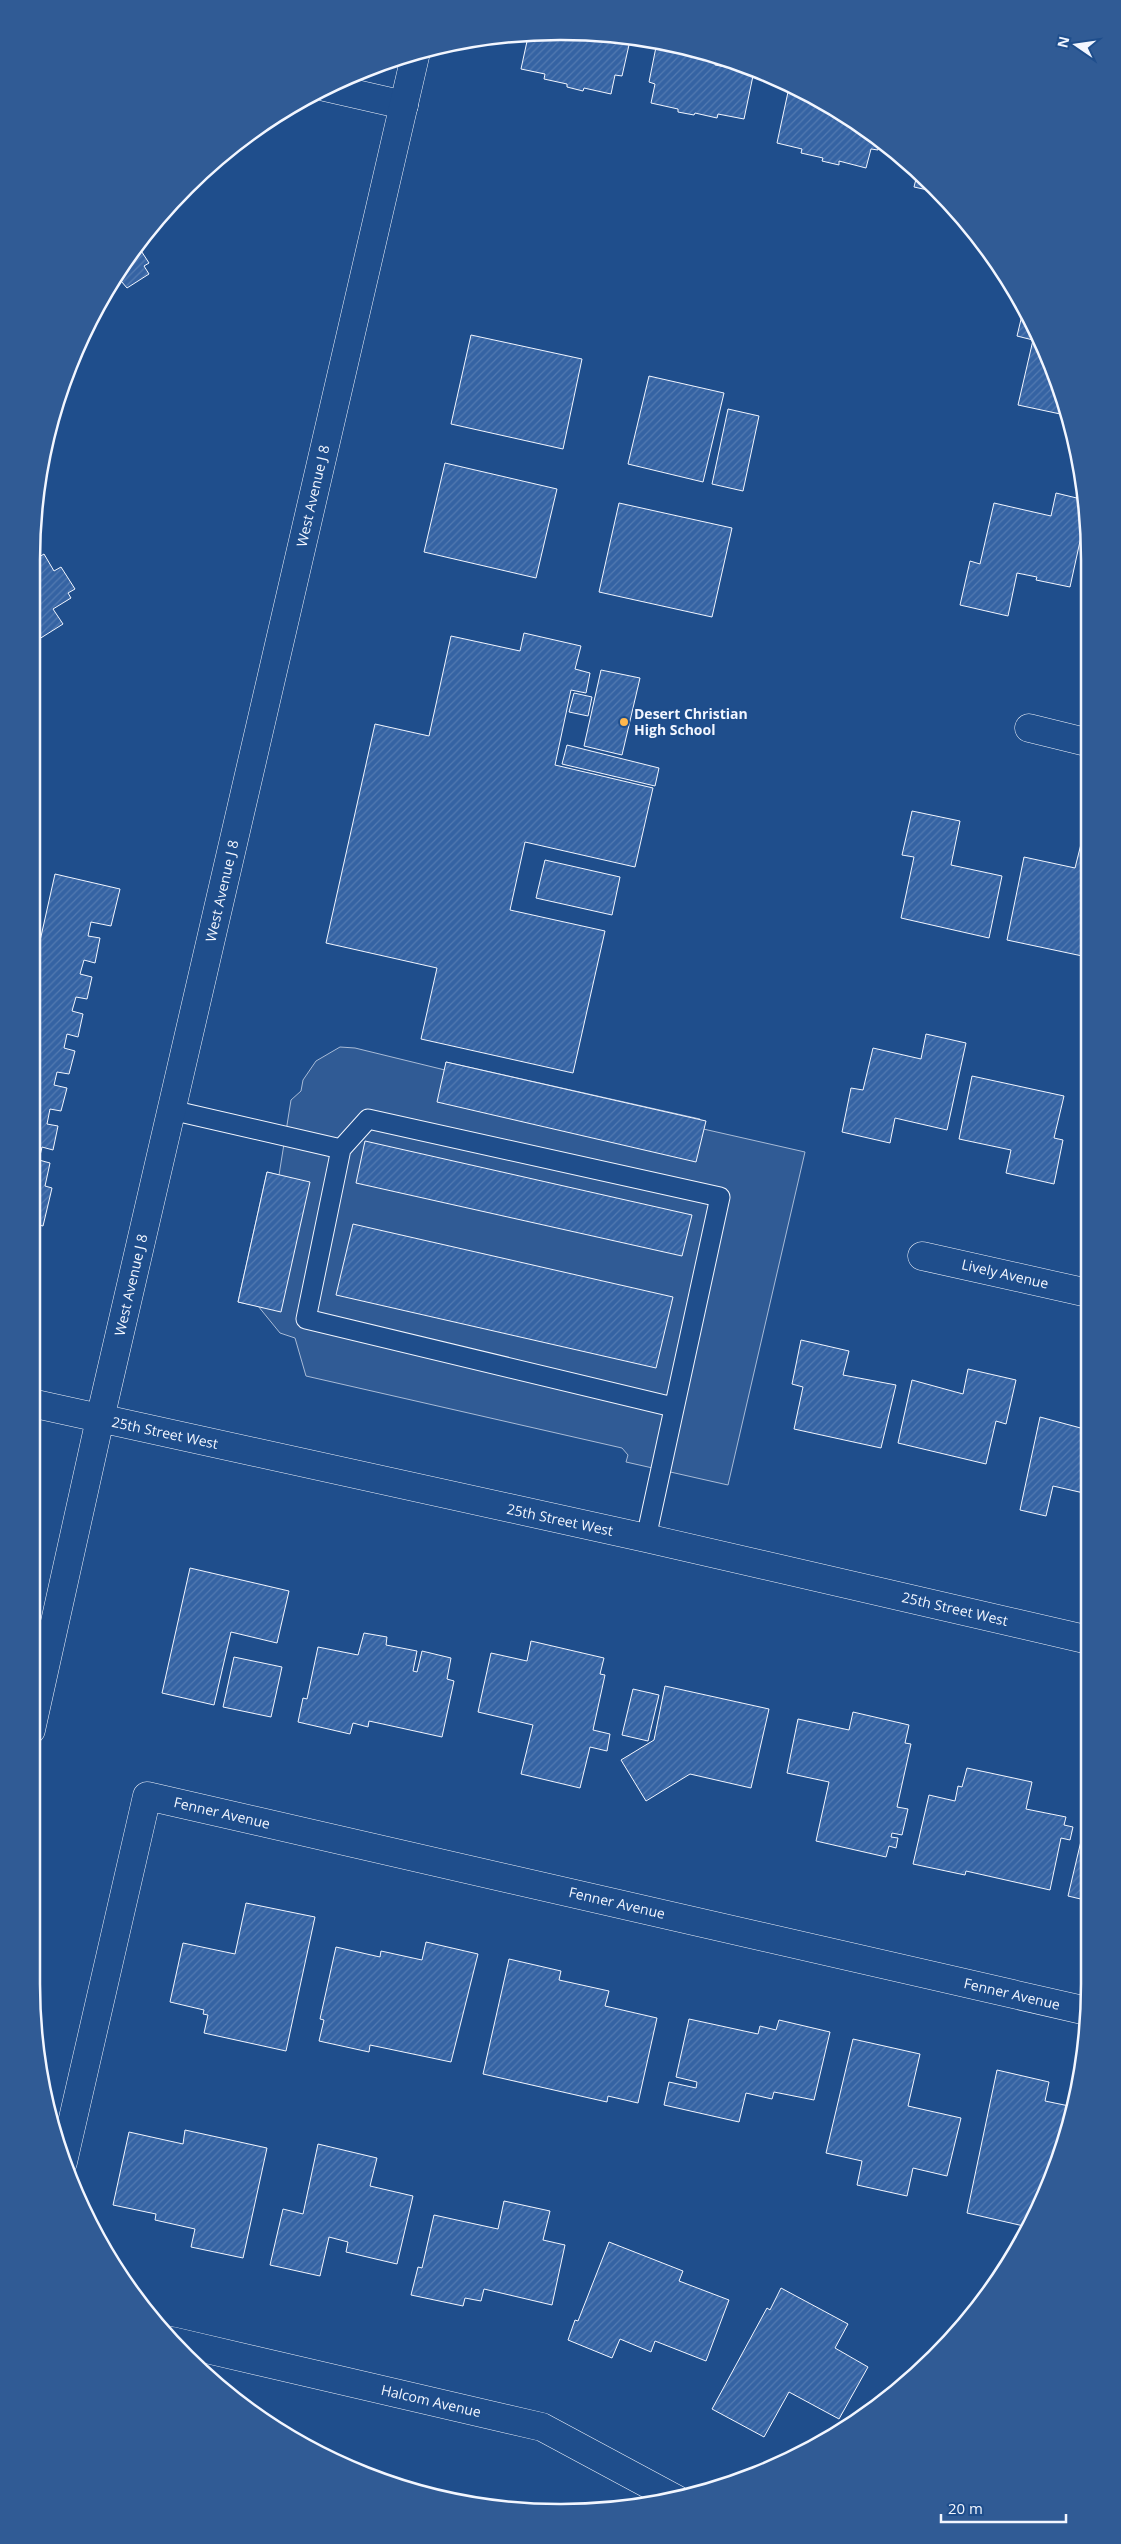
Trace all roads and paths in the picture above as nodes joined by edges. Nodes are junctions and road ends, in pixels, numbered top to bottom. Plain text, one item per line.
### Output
1 (414, 62) edge
2 (339, 90) edge
3 (404, 105) junction
4 (1029, 728) dead end
5 (1081, 741) edge
6 (172, 1110) junction
7 (341, 1149) junction
8 (922, 1256) dead end
9 (1081, 1291) edge
10 (40, 1405) edge
11 (673, 1407) junction
12 (100, 1419) junction
13 (646, 1538) junction
14 (1081, 1638) edge
15 (40, 1689) edge
16 (1080, 2009) edge
17 (67, 2146) edge
18 (185, 2344) edge
19 (665, 2493) edge

1 - 3 street, West Avenue J 8
2 - 3 street
3 - 6 street, West Avenue J 8
4 - 5 street
6 - 7 lane
6 - 12 street, West Avenue J 8
7 - 11 lane
7 - 11 lane
8 - 9 street, Lively Avenue
10 - 12 street, 25th Street West
11 - 13 lane
12 - 13 street, 25th Street West
12 - 15 street, West Avenue J 8
13 - 14 street, 25th Street West
16 - 17 street, Fenner Avenue
18 - 19 street, Halcom Avenue

